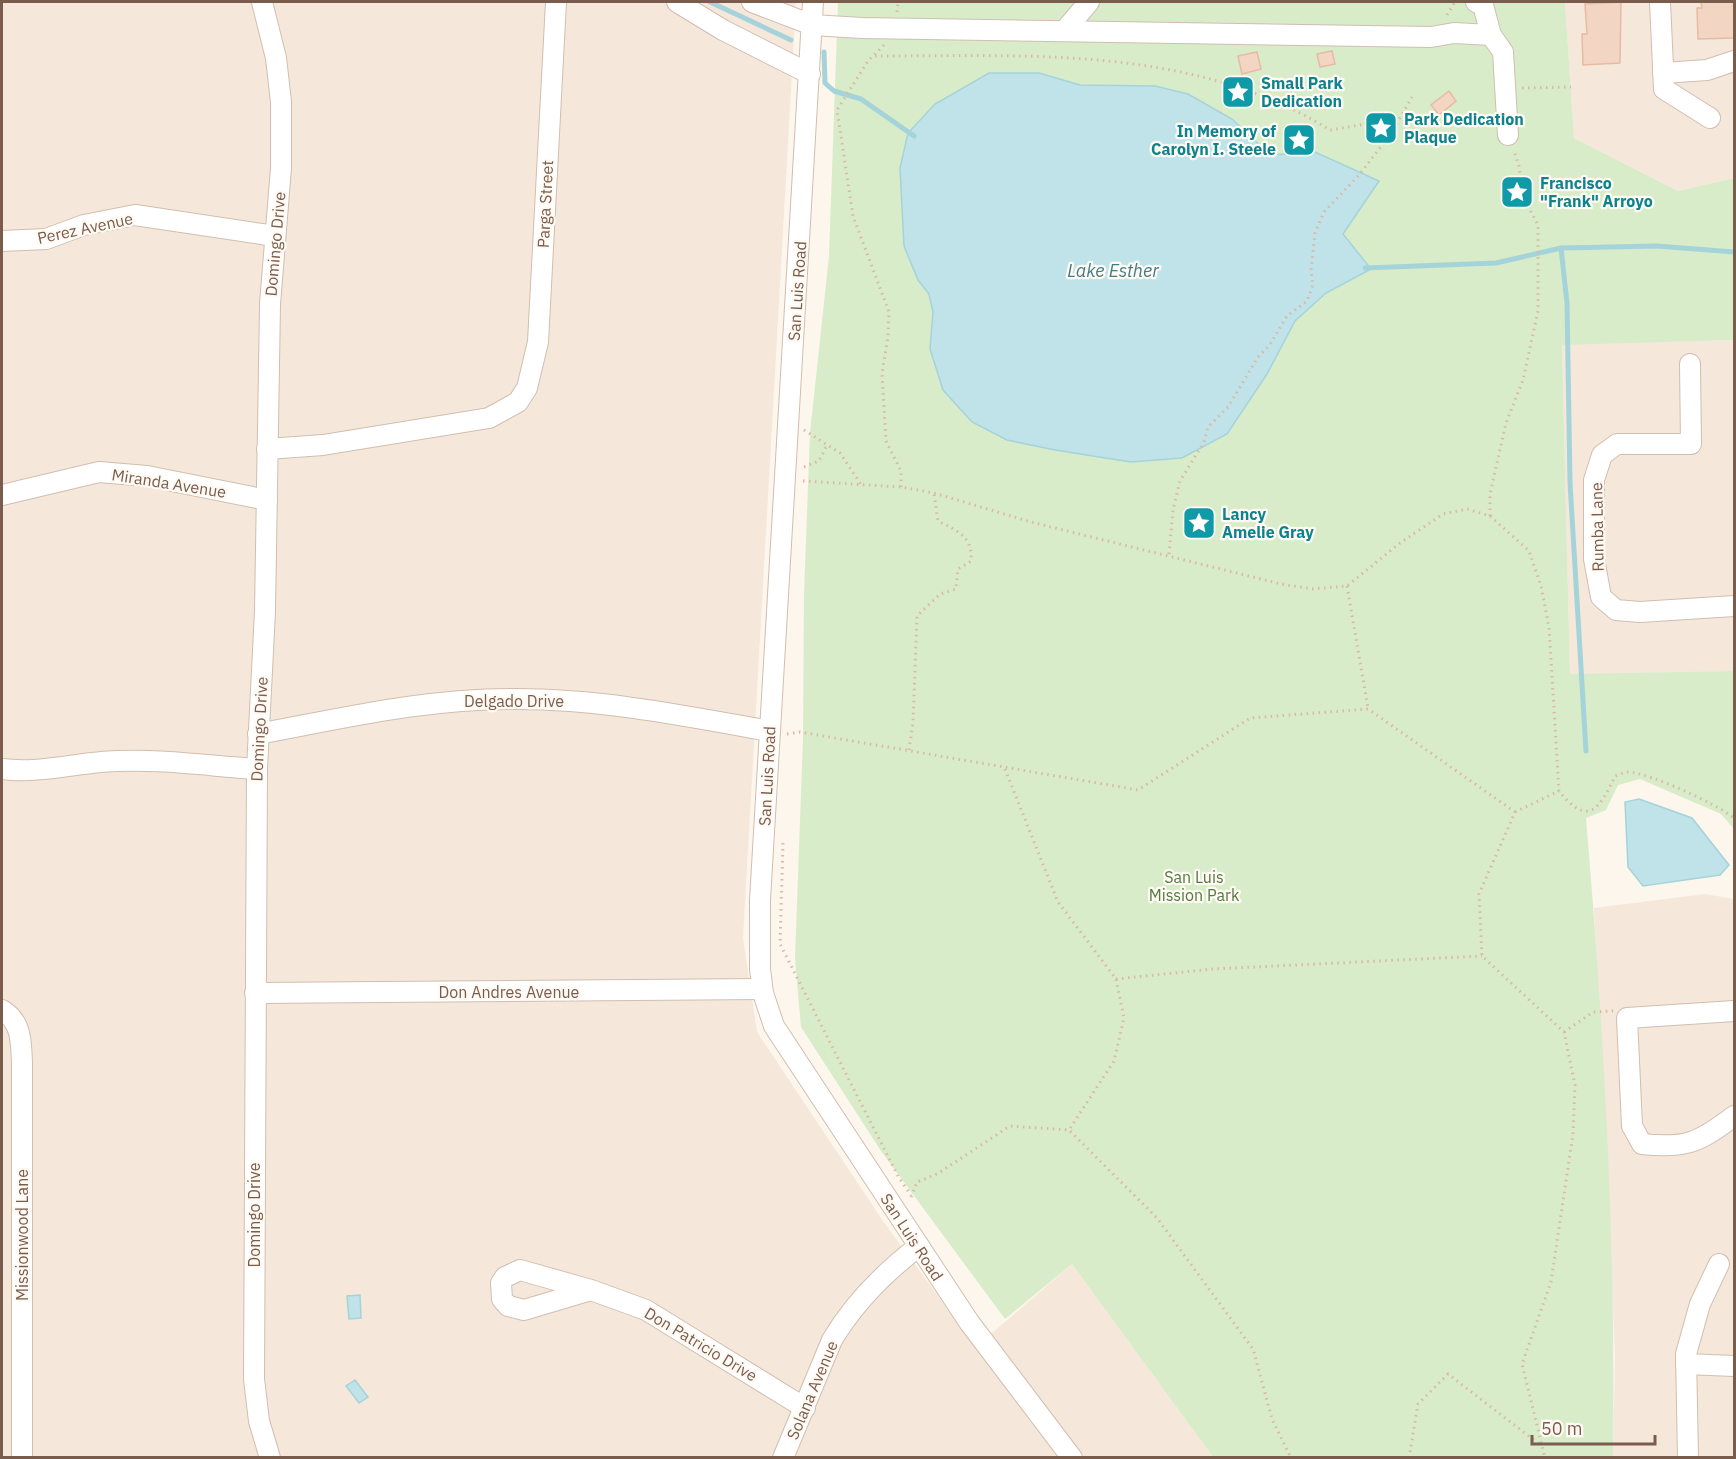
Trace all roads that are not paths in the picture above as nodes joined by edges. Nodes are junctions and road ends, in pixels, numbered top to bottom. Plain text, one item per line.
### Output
1 (262, 2) edge
2 (556, 2) edge
3 (677, 2) edge
4 (752, 2) edge
5 (813, 2) edge
6 (1476, 2) edge
7 (1660, 2) edge
8 (1084, 7) edge
9 (812, 25) junction
10 (1066, 29) junction
11 (1096, 30) junction
12 (1491, 35) junction
13 (1734, 61) edge
14 (1663, 73) junction
15 (810, 74) junction
16 (1710, 118) dead end
17 (1508, 135) road end
18 (275, 236) junction
19 (2, 241) edge
20 (1690, 364) dead end
21 (267, 449) junction
22 (2, 495) edge
23 (267, 500) junction
24 (1734, 606) edge
25 (783, 732) junction
26 (258, 734) junction
27 (2, 769) edge
28 (257, 769) junction
29 (762, 989) junction
30 (255, 993) junction
31 (1734, 1011) edge
32 (6, 1013) edge
33 (1734, 1116) edge
34 (919, 1246) junction
35 (1719, 1264) dead end
36 (591, 1290) dead end
37 (1686, 1364) junction
38 (1734, 1366) edge
39 (805, 1408) junction
40 (22, 1458) edge
41 (270, 1458) edge
42 (783, 1458) edge
43 (1072, 1458) edge
44 (1688, 1458) edge

1 - 18 street, Domingo Drive
2 - 21 street, Parga Street
3 - 15 street
4 - 9 street
5 - 9 street, San Luis Road
6 - 12 street
7 - 14 street
8 - 10 street
8 - 11 street
9 - 10 street
9 - 15 street, San Luis Road
10 - 11 street
11 - 12 street
12 - 17 street
13 - 14 street
14 - 16 street
15 - 25 street, San Luis Road
18 - 19 street, Perez Avenue
18 - 21 street, Domingo Drive
20 - 24 street, Rumba Lane
21 - 23 street, Domingo Drive
22 - 23 street, Miranda Avenue
23 - 26 street, Domingo Drive
25 - 26 street, Delgado Drive
25 - 29 street, San Luis Road
26 - 28 street, Domingo Drive
27 - 28 street
28 - 30 street, Domingo Drive
29 - 30 street, Don Andres Avenue
29 - 34 street, San Luis Road
30 - 41 street, Domingo Drive
31 - 33 street
32 - 40 street, Missionwood Lane
34 - 39 street, Solana Avenue
34 - 43 street, San Luis Road
35 - 37 street
36 - 39 street, Don Patricio Drive
37 - 38 street
37 - 44 street
39 - 42 street, Solana Avenue

